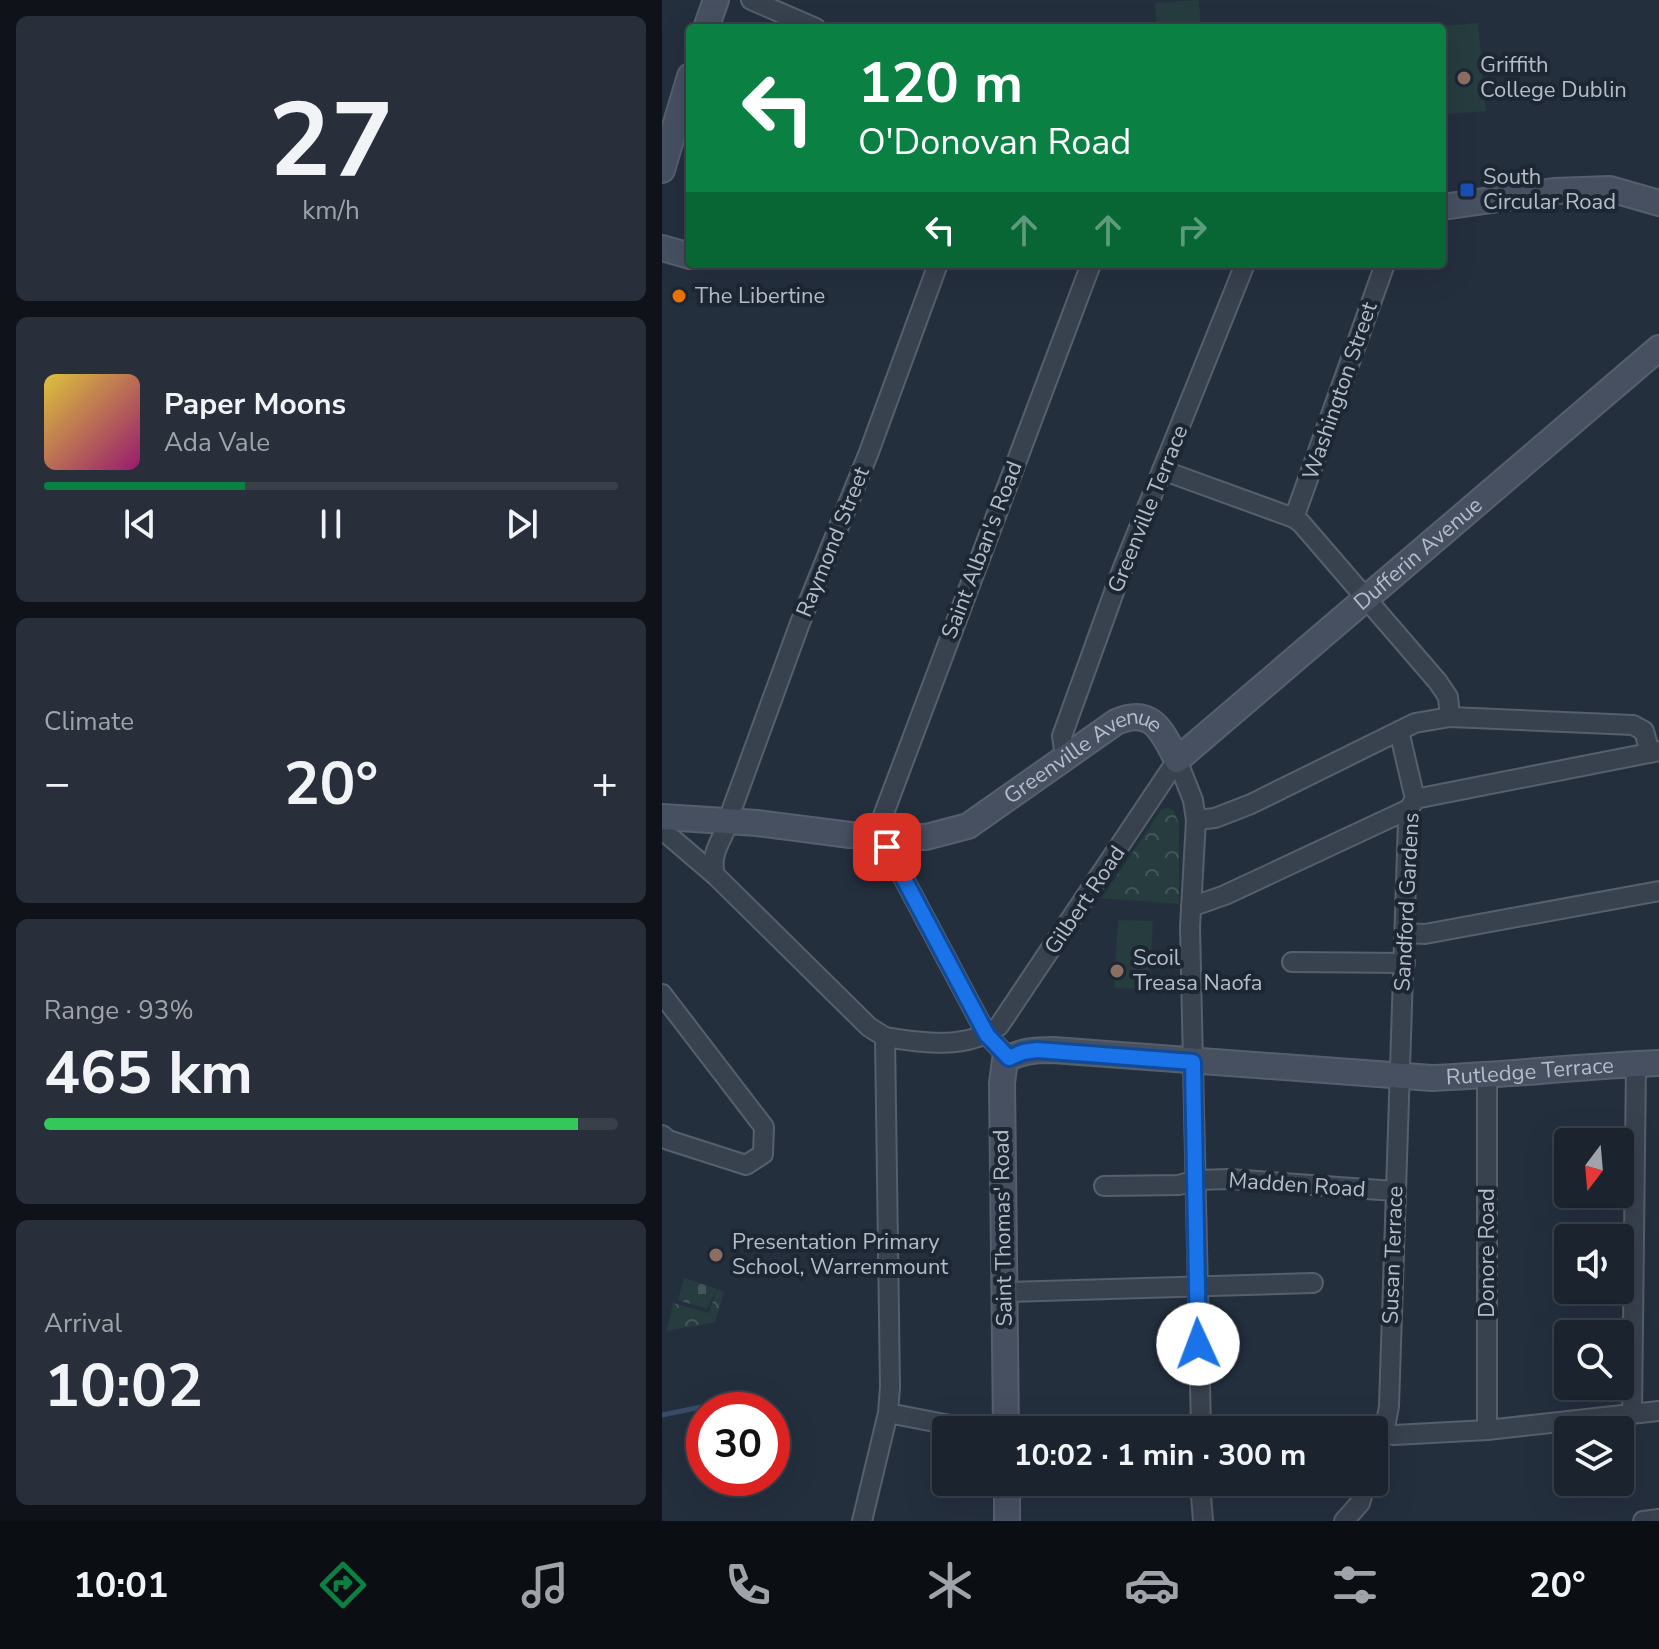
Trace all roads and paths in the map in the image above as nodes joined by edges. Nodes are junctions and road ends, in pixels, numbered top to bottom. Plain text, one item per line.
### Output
1 (716, 0) edge
2 (751, 0) edge
3 (707, 24) edge
4 (807, 24) edge
5 (686, 89) edge
6 (662, 170) edge
7 (1659, 203) edge
8 (1446, 206) edge
9 (662, 248) edge
10 (686, 255) edge
11 (937, 268) edge
12 (1090, 268) edge
13 (1243, 268) edge
14 (1384, 268) edge
15 (1659, 348) edge
16 (1162, 470) junction
17 (1294, 518) junction
18 (1366, 600) junction
19 (1450, 717) junction
20 (1399, 731) junction
21 (1655, 752) edge
22 (1065, 756) junction
23 (1177, 760) junction
24 (1412, 804) junction
25 (662, 819) edge
26 (1196, 820) junction
27 (730, 821) junction
28 (881, 837) junction
29 (715, 875) junction
30 (1659, 891) edge
31 (1191, 907) junction
32 (1406, 933) junction
33 (1292, 962) dead end
34 (1405, 963) junction
35 (662, 994) edge
36 (987, 1035) junction
37 (885, 1037) junction
38 (1009, 1058) junction
39 (1193, 1062) junction
40 (1647, 1064) edge
41 (1400, 1076) junction
42 (1487, 1076) junction
43 (662, 1135) edge
44 (1196, 1180) junction
45 (1104, 1186) dead end
46 (1394, 1191) junction
47 (1313, 1283) dead end
48 (1197, 1286) junction
49 (1004, 1292) junction
50 (1659, 1411) edge
51 (888, 1413) junction
52 (1632, 1414) junction
53 (1006, 1416) edge
54 (1201, 1416) edge
55 (1386, 1416) edge
56 (932, 1422) edge
57 (1487, 1430) junction
58 (1388, 1437) edge
59 (1007, 1496) edge
60 (1201, 1496) edge
61 (1362, 1496) edge
62 (1659, 1519) edge
63 (862, 1521) edge
64 (1007, 1521) edge
65 (1203, 1521) edge
66 (1344, 1521) edge
67 (1643, 1521) edge

1 - 3 street
2 - 4 street
5 - 6 street
7 - 8 street
9 - 10 street
11 - 27 street, Raymond Street
12 - 28 street, Saint Alban's Road
13 - 16 street, Greenville Terrace
14 - 17 street, Washington Street
15 - 18 street, Dufferin Avenue
16 - 17 street
16 - 22 street, Greenville Terrace
17 - 18 street
18 - 19 street
18 - 23 street, Dufferin Avenue
19 - 20 street
19 - 21 street
20 - 24 street, Sandford Gardens
20 - 26 street
21 - 24 street
22 - 23 street, Greenville Avenue
22 - 28 street, Greenville Avenue
23 - 26 street, Greenville Avenue
23 - 36 street, Gilbert Road
24 - 31 street
24 - 32 street, Sandford Gardens
25 - 27 street, Greenville Avenue
25 - 29 street
26 - 31 street, Greenville Avenue
27 - 28 street, Greenville Avenue
27 - 29 street, Raymond Street
28 - 36 street
29 - 37 street
30 - 32 street
31 - 39 street, Greenville Avenue
32 - 34 street, Sandford Gardens
33 - 34 street
34 - 41 street, Sandford Gardens
35 - 43 street
36 - 37 street
36 - 38 street
37 - 51 street
38 - 39 street, Rutledge Terrace
38 - 49 street, Saint Thomas' Road
39 - 41 street, Rutledge Terrace
39 - 44 street, Greenville Avenue
40 - 42 street, Rutledge Terrace
40 - 52 street
41 - 42 street, Rutledge Terrace
41 - 46 street, Susan Terrace
42 - 57 street, Donore Road
44 - 45 street, Madden Road
44 - 46 street, Madden Road
44 - 48 street, Greenville Avenue
46 - 55 street, Susan Terrace
47 - 48 street
48 - 49 street
48 - 54 street, Greenville Avenue
49 - 53 street, Saint Thomas' Road
50 - 52 street
51 - 56 street
51 - 63 street
52 - 57 street
57 - 58 street
59 - 64 street
60 - 65 street
61 - 66 street
62 - 67 street

